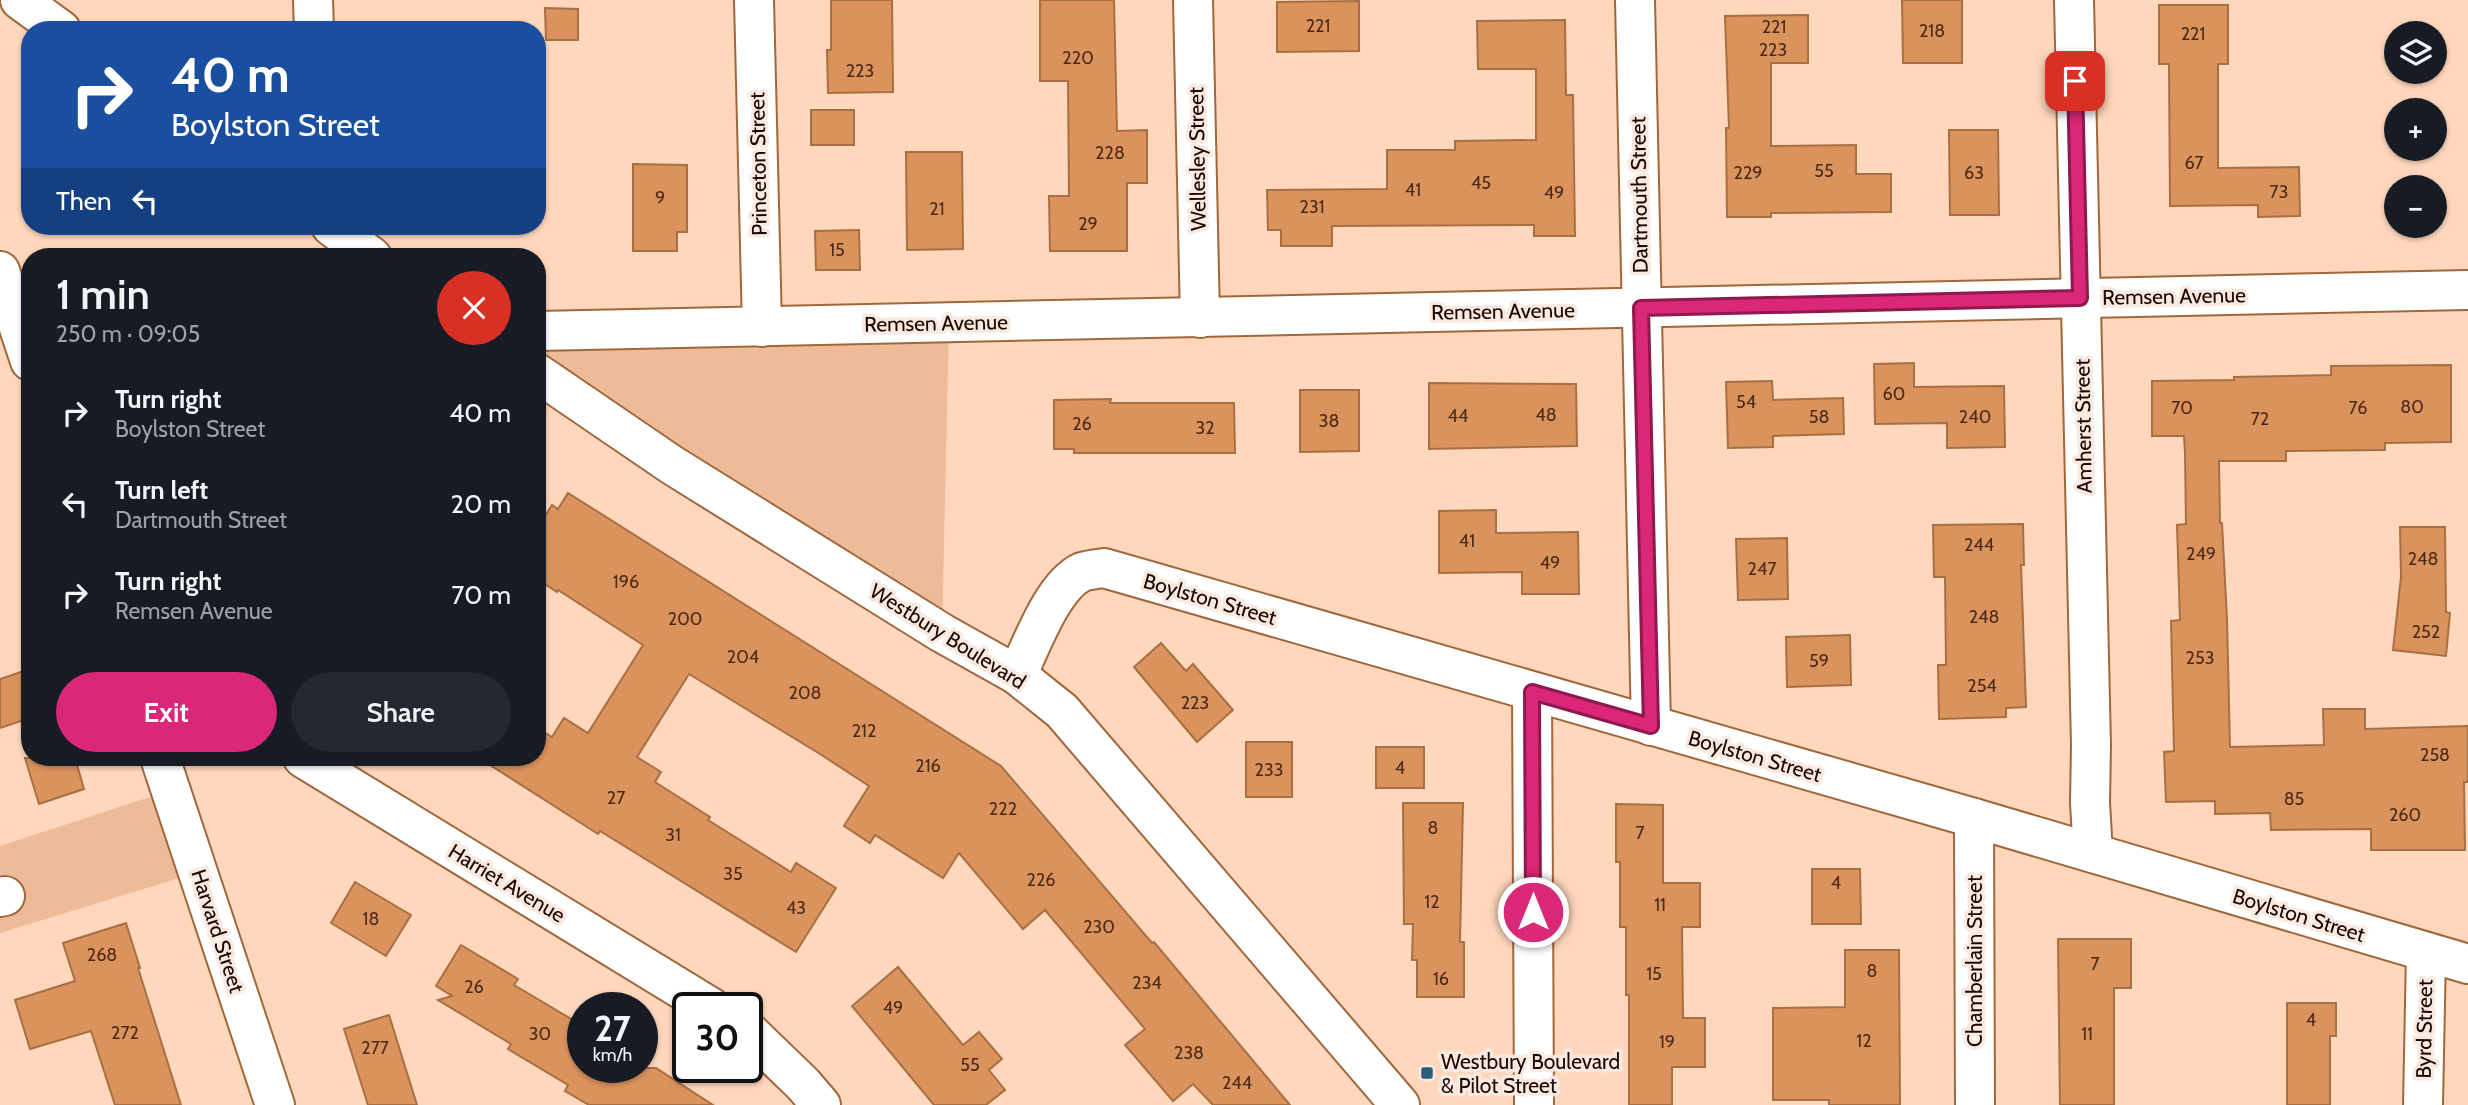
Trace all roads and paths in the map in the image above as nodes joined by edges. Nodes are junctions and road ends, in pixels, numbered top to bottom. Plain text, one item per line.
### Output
1 (5, 0) edge
2 (20, 0) edge
3 (313, 0) edge
4 (754, 0) edge
5 (1193, 0) edge
6 (1635, 0) edge
7 (2074, 0) edge
8 (0, 7) edge
9 (49, 21) edge
10 (314, 21) edge
11 (343, 235) edge
12 (360, 248) edge
13 (0, 271) edge
14 (2468, 290) edge
15 (2080, 298) junction
16 (1641, 308) junction
17 (1200, 318) junction
18 (762, 327) junction
19 (546, 331) edge
20 (21, 334) edge
21 (546, 379) edge
22 (1017, 675) junction
23 (1532, 692) junction
24 (1651, 726) junction
25 (163, 766) edge
26 (316, 766) edge
27 (1974, 818) junction
28 (2093, 853) junction
29 (2426, 953) junction
30 (2468, 964) edge
31 (686, 992) edge
32 (763, 1045) edge
33 (275, 1105) edge
34 (821, 1105) edge
35 (1400, 1105) edge
36 (1534, 1105) edge
37 (1975, 1105) edge
38 (2423, 1105) edge

1 - 8 street
2 - 9 street
3 - 10 street
4 - 18 street, Princeton Street
5 - 17 street, Wellesley Street
6 - 16 street, Dartmouth Street
7 - 15 street, Amherst Street
11 - 12 street
13 - 20 street
14 - 15 street, Remsen Avenue
15 - 16 street, Remsen Avenue
15 - 28 street, Amherst Street
16 - 17 street, Remsen Avenue
16 - 24 street, Dartmouth Street
17 - 18 street, Remsen Avenue
18 - 19 street, Remsen Avenue
21 - 22 street, Westbury Boulevard
22 - 23 street, Boylston Street
22 - 35 street, Westbury Boulevard
23 - 24 street, Boylston Street
23 - 36 street
24 - 27 street, Boylston Street
25 - 33 street, Harvard Street
26 - 31 street, Harriet Avenue
27 - 28 street, Boylston Street
27 - 37 street, Chamberlain Street
28 - 29 street, Boylston Street
29 - 30 street, Boylston Street
29 - 38 street, Byrd Street
32 - 34 street

